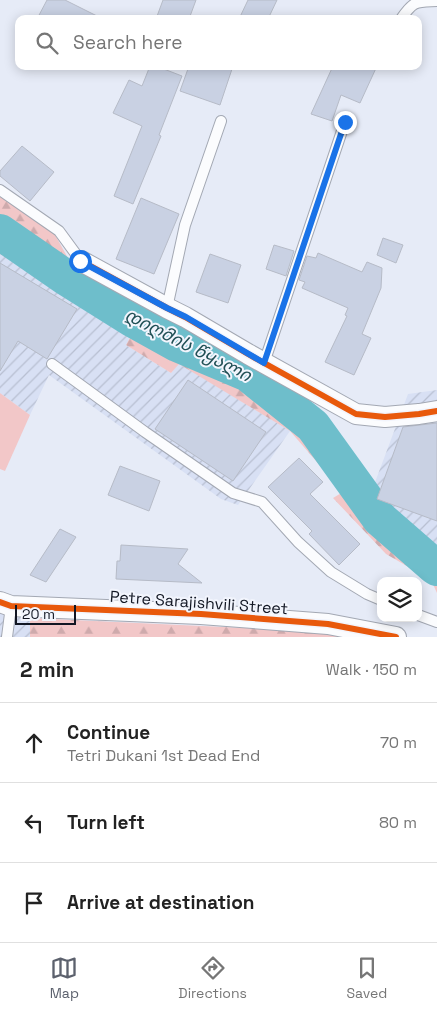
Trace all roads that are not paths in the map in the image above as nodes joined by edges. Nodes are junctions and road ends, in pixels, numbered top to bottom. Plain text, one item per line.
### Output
1 (437, 1) edge
2 (404, 15) edge
3 (221, 121) dead end
4 (345, 122) dead end
5 (0, 190) edge
6 (80, 261) joint
7 (167, 308) junction
8 (264, 363) junction
9 (52, 364) dead end
10 (437, 411) edge
11 (377, 598) edge
12 (6, 604) edge
13 (422, 616) edge
14 (437, 622) edge
15 (7, 637) edge
16 (396, 637) edge

1 - 2 lane
3 - 7 lane
4 - 8 lane
5 - 6 lane
6 - 7 street
7 - 8 street
8 - 10 street
9 - 11 lane
12 - 15 lane
12 - 16 street, Petre Sarajishvili Street
13 - 14 lane

